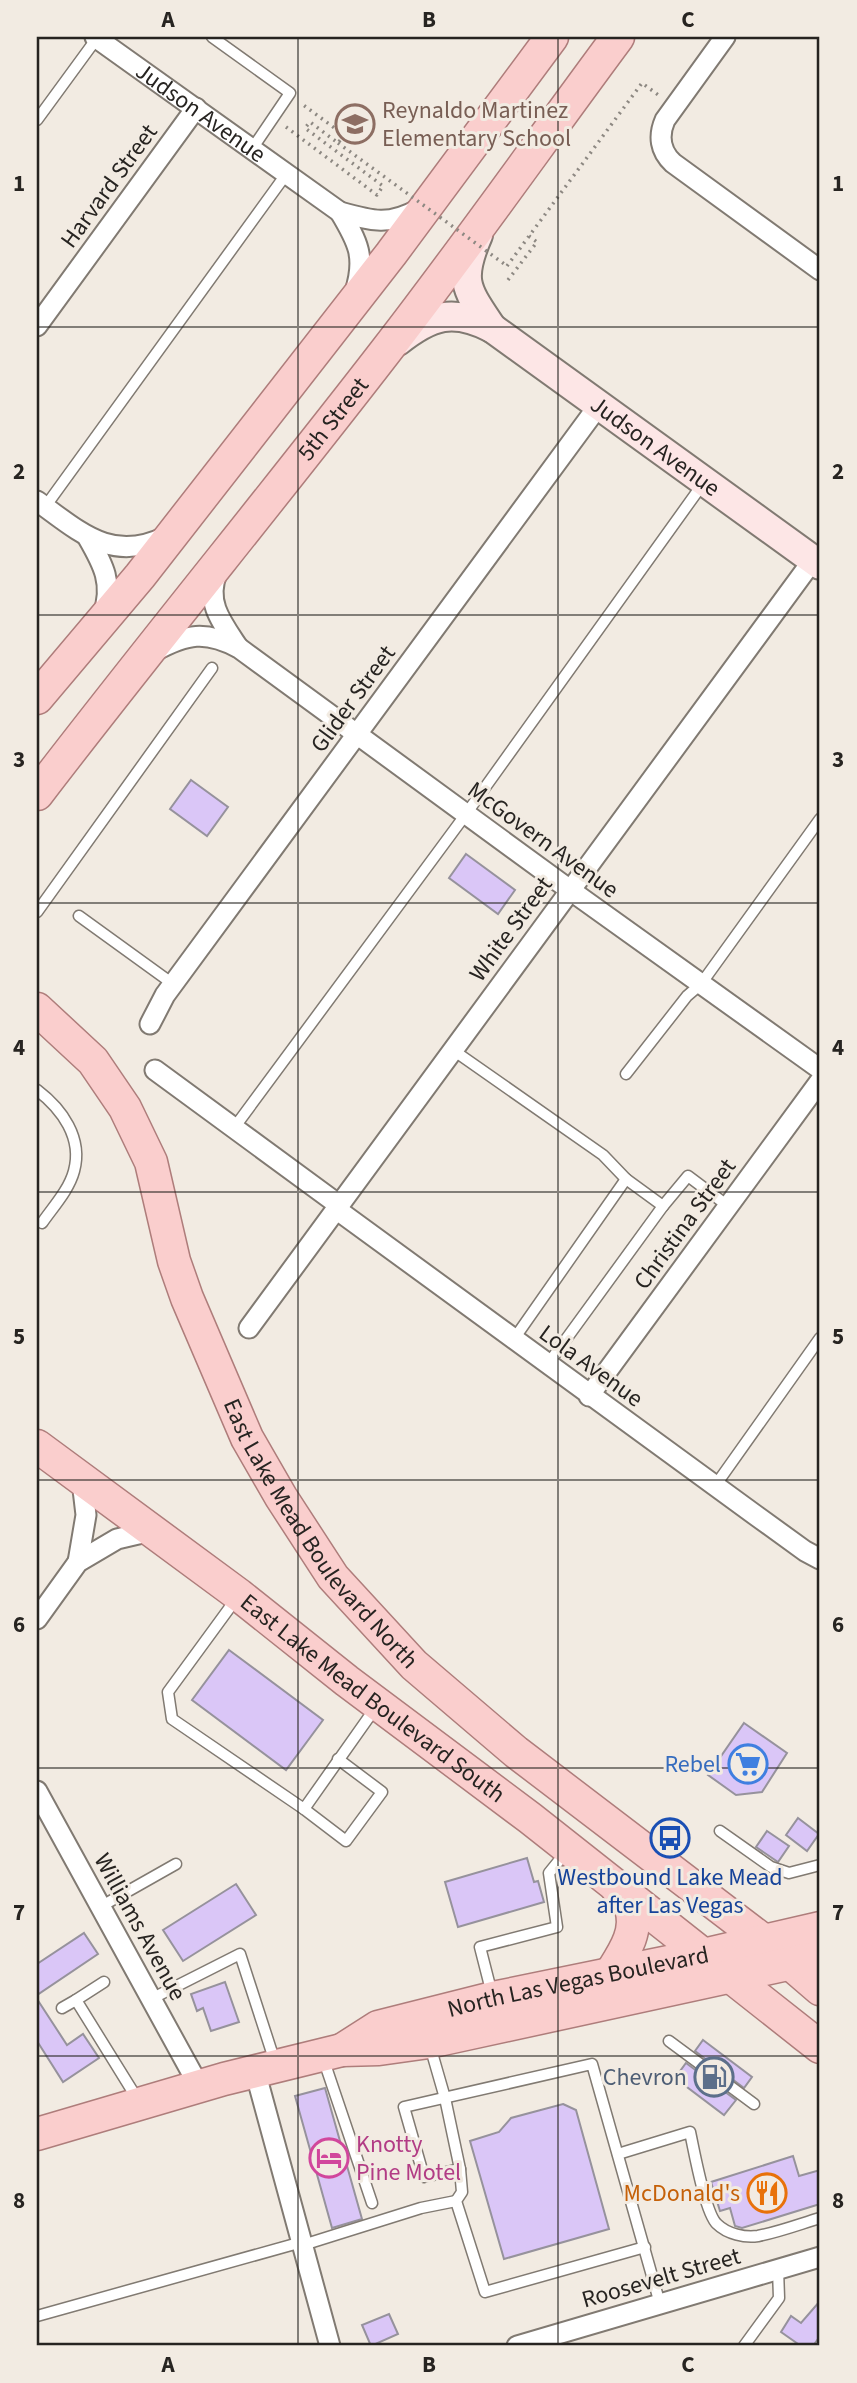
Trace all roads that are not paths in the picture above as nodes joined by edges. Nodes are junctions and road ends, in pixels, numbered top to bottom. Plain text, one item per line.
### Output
1 (96, 37) edge
2 (212, 37) edge
3 (552, 37) edge
4 (618, 37) edge
5 (725, 37) edge
6 (196, 108) junction
7 (37, 120) edge
8 (252, 149) junction
9 (287, 173) junction
10 (427, 205) junction
11 (340, 212) junction
12 (487, 215) junction
13 (820, 270) edge
14 (350, 307) junction
15 (37, 326) edge
16 (492, 328) junction
17 (386, 350) junction
18 (599, 405) junction
19 (705, 481) junction
20 (41, 504) edge
21 (174, 532) junction
22 (88, 538) junction
23 (221, 562) junction
24 (817, 562) edge
25 (101, 623) junction
26 (239, 648) junction
27 (142, 657) junction
28 (212, 668) dead end
29 (37, 698) edge
30 (356, 734) junction
31 (37, 794) edge
32 (466, 814) junction
33 (820, 819) edge
34 (570, 890) junction
35 (37, 912) edge
36 (79, 916) dead end
37 (173, 984) junction
38 (701, 984) junction
39 (37, 1009) edge
40 (150, 1024) dead end
41 (453, 1050) junction
42 (820, 1069) edge
43 (155, 1070) dead end
44 (626, 1074) dead end
45 (820, 1080) edge
46 (37, 1090) edge
47 (234, 1128) junction
48 (626, 1179) junction
49 (663, 1206) junction
50 (728, 1206) junction
51 (337, 1207) junction
52 (42, 1223) dead end
53 (249, 1328) dead end
54 (820, 1338) edge
55 (513, 1340) junction
56 (547, 1365) junction
57 (589, 1396) junction
58 (37, 1446) edge
59 (82, 1480) junction
60 (715, 1486) junction
61 (151, 1531) junction
62 (820, 1559) edge
63 (78, 1562) junction
64 (239, 1595) junction
65 (37, 1619) edge
66 (379, 1704) junction
67 (338, 1759) junction
68 (37, 1791) edge
69 (304, 1809) junction
70 (720, 1831) dead end
71 (569, 1849) junction
72 (176, 1864) dead end
73 (820, 1865) edge
74 (616, 1886) junction
75 (100, 1907) junction
76 (820, 1928) edge
77 (764, 1941) junction
78 (703, 1955) junction
79 (805, 1960) edge
80 (611, 1973) junction
81 (730, 1976) junction
82 (104, 1982) dead end
83 (820, 1989) edge
84 (493, 1998) junction
85 (151, 1999) junction
86 (76, 2000) junction
87 (62, 2008) dead end
88 (669, 2041) dead end
89 (429, 2042) junction
90 (820, 2047) edge
91 (332, 2052) junction
92 (266, 2068) junction
93 (200, 2086) junction
94 (445, 2098) junction
95 (140, 2104) junction
96 (754, 2104) dead end
97 (37, 2134) edge
98 (618, 2154) junction
99 (460, 2169) junction
100 (456, 2202) junction
101 (372, 2203) dead end
102 (820, 2218) edge
103 (302, 2244) junction
104 (645, 2247) junction
105 (820, 2258) edge
106 (778, 2269) junction
107 (660, 2304) junction
108 (37, 2316) edge
109 (330, 2346) edge
110 (517, 2346) edge
111 (744, 2346) edge

1 - 6 street, Judson Avenue
1 - 7 lane
2 - 8 lane
3 - 10 main road
4 - 12 main road, 5th Street
5 - 13 street
6 - 8 street, Judson Avenue
6 - 15 street, Harvard Street
8 - 9 street, Judson Avenue
9 - 11 street, Judson Avenue
9 - 20 lane
10 - 11 street, Judson Avenue
10 - 14 main road
11 - 14 street, Judson Avenue
12 - 16 street, Judson Avenue
12 - 17 main road, 5th Street
14 - 21 main road
16 - 17 street, Judson Avenue
16 - 18 street, Judson Avenue
17 - 23 main road, 5th Street
18 - 19 street, Judson Avenue
18 - 30 street, Glider Street
19 - 24 street, Judson Avenue
19 - 32 lane
20 - 22 street
21 - 22 street
21 - 25 main road
22 - 25 street
23 - 26 street, McGovern Avenue
23 - 27 main road, 5th Street
24 - 34 street, White Street
25 - 29 main road
26 - 27 street, McGovern Avenue
26 - 30 street, McGovern Avenue
27 - 31 main road, 5th Street
28 - 35 lane
30 - 32 street, McGovern Avenue
30 - 37 street, Glider Street
32 - 34 street, McGovern Avenue
32 - 47 lane
33 - 38 lane
34 - 38 street, McGovern Avenue
34 - 41 street, White Street
36 - 37 lane
37 - 40 street, Glider Street
38 - 42 street, McGovern Avenue
38 - 44 lane
39 - 77 main road, East Lake Mead Boulevard North
41 - 48 lane
41 - 51 street, White Street
43 - 47 street, Lola Avenue
45 - 50 street, Christina Street
46 - 52 lane
47 - 51 street, Lola Avenue
48 - 49 lane
48 - 55 lane
49 - 50 lane
49 - 56 lane
50 - 57 street, Christina Street
51 - 53 street, White Street
51 - 55 street, Lola Avenue
54 - 60 lane
55 - 56 street, Lola Avenue
56 - 57 street, Lola Avenue
57 - 60 street, Lola Avenue
58 - 59 main road, East Lake Mead Boulevard South
59 - 61 main road, East Lake Mead Boulevard South
59 - 63 street
60 - 62 street, Lola Avenue
61 - 63 street
61 - 64 main road, East Lake Mead Boulevard South
63 - 65 street
64 - 66 main road, East Lake Mead Boulevard South
64 - 69 lane
66 - 67 lane
66 - 71 main road, East Lake Mead Boulevard South
67 - 69 lane
67 - 69 lane
68 - 75 street, Williams Avenue
70 - 73 lane
71 - 74 main road, East Lake Mead Boulevard South
71 - 84 lane
72 - 75 lane
74 - 78 main road, East Lake Mead Boulevard South
74 - 80 main road
75 - 85 street, Williams Avenue
76 - 77 main road, North Las Vegas Boulevard
77 - 78 main road, North Las Vegas Boulevard
77 - 79 main road, East Lake Mead Boulevard North
78 - 80 main road, North Las Vegas Boulevard
78 - 81 main road, East Lake Mead Boulevard South
79 - 81 main road, North Las Vegas Boulevard
79 - 83 main road, East Lake Mead Boulevard North
80 - 84 main road, North Las Vegas Boulevard
81 - 89 main road, North Las Vegas Boulevard
81 - 90 main road, East Lake Mead Boulevard South
82 - 86 lane
84 - 91 main road, North Las Vegas Boulevard
85 - 92 lane
85 - 93 street, Williams Avenue
86 - 87 lane
86 - 95 lane
88 - 96 lane
89 - 91 main road, North Las Vegas Boulevard
89 - 94 lane
91 - 92 main road, North Las Vegas Boulevard
91 - 101 lane
92 - 93 main road, North Las Vegas Boulevard
92 - 103 street
93 - 95 main road, North Las Vegas Boulevard
94 - 98 lane
94 - 99 lane
94 - 99 lane
95 - 97 main road, North Las Vegas Boulevard
98 - 102 lane
98 - 104 lane
99 - 100 lane
100 - 103 lane
100 - 104 lane
103 - 108 lane
103 - 109 street
104 - 107 lane
105 - 106 street, Roosevelt Street
106 - 107 street, Roosevelt Street
106 - 111 lane
107 - 110 street, Roosevelt Street

